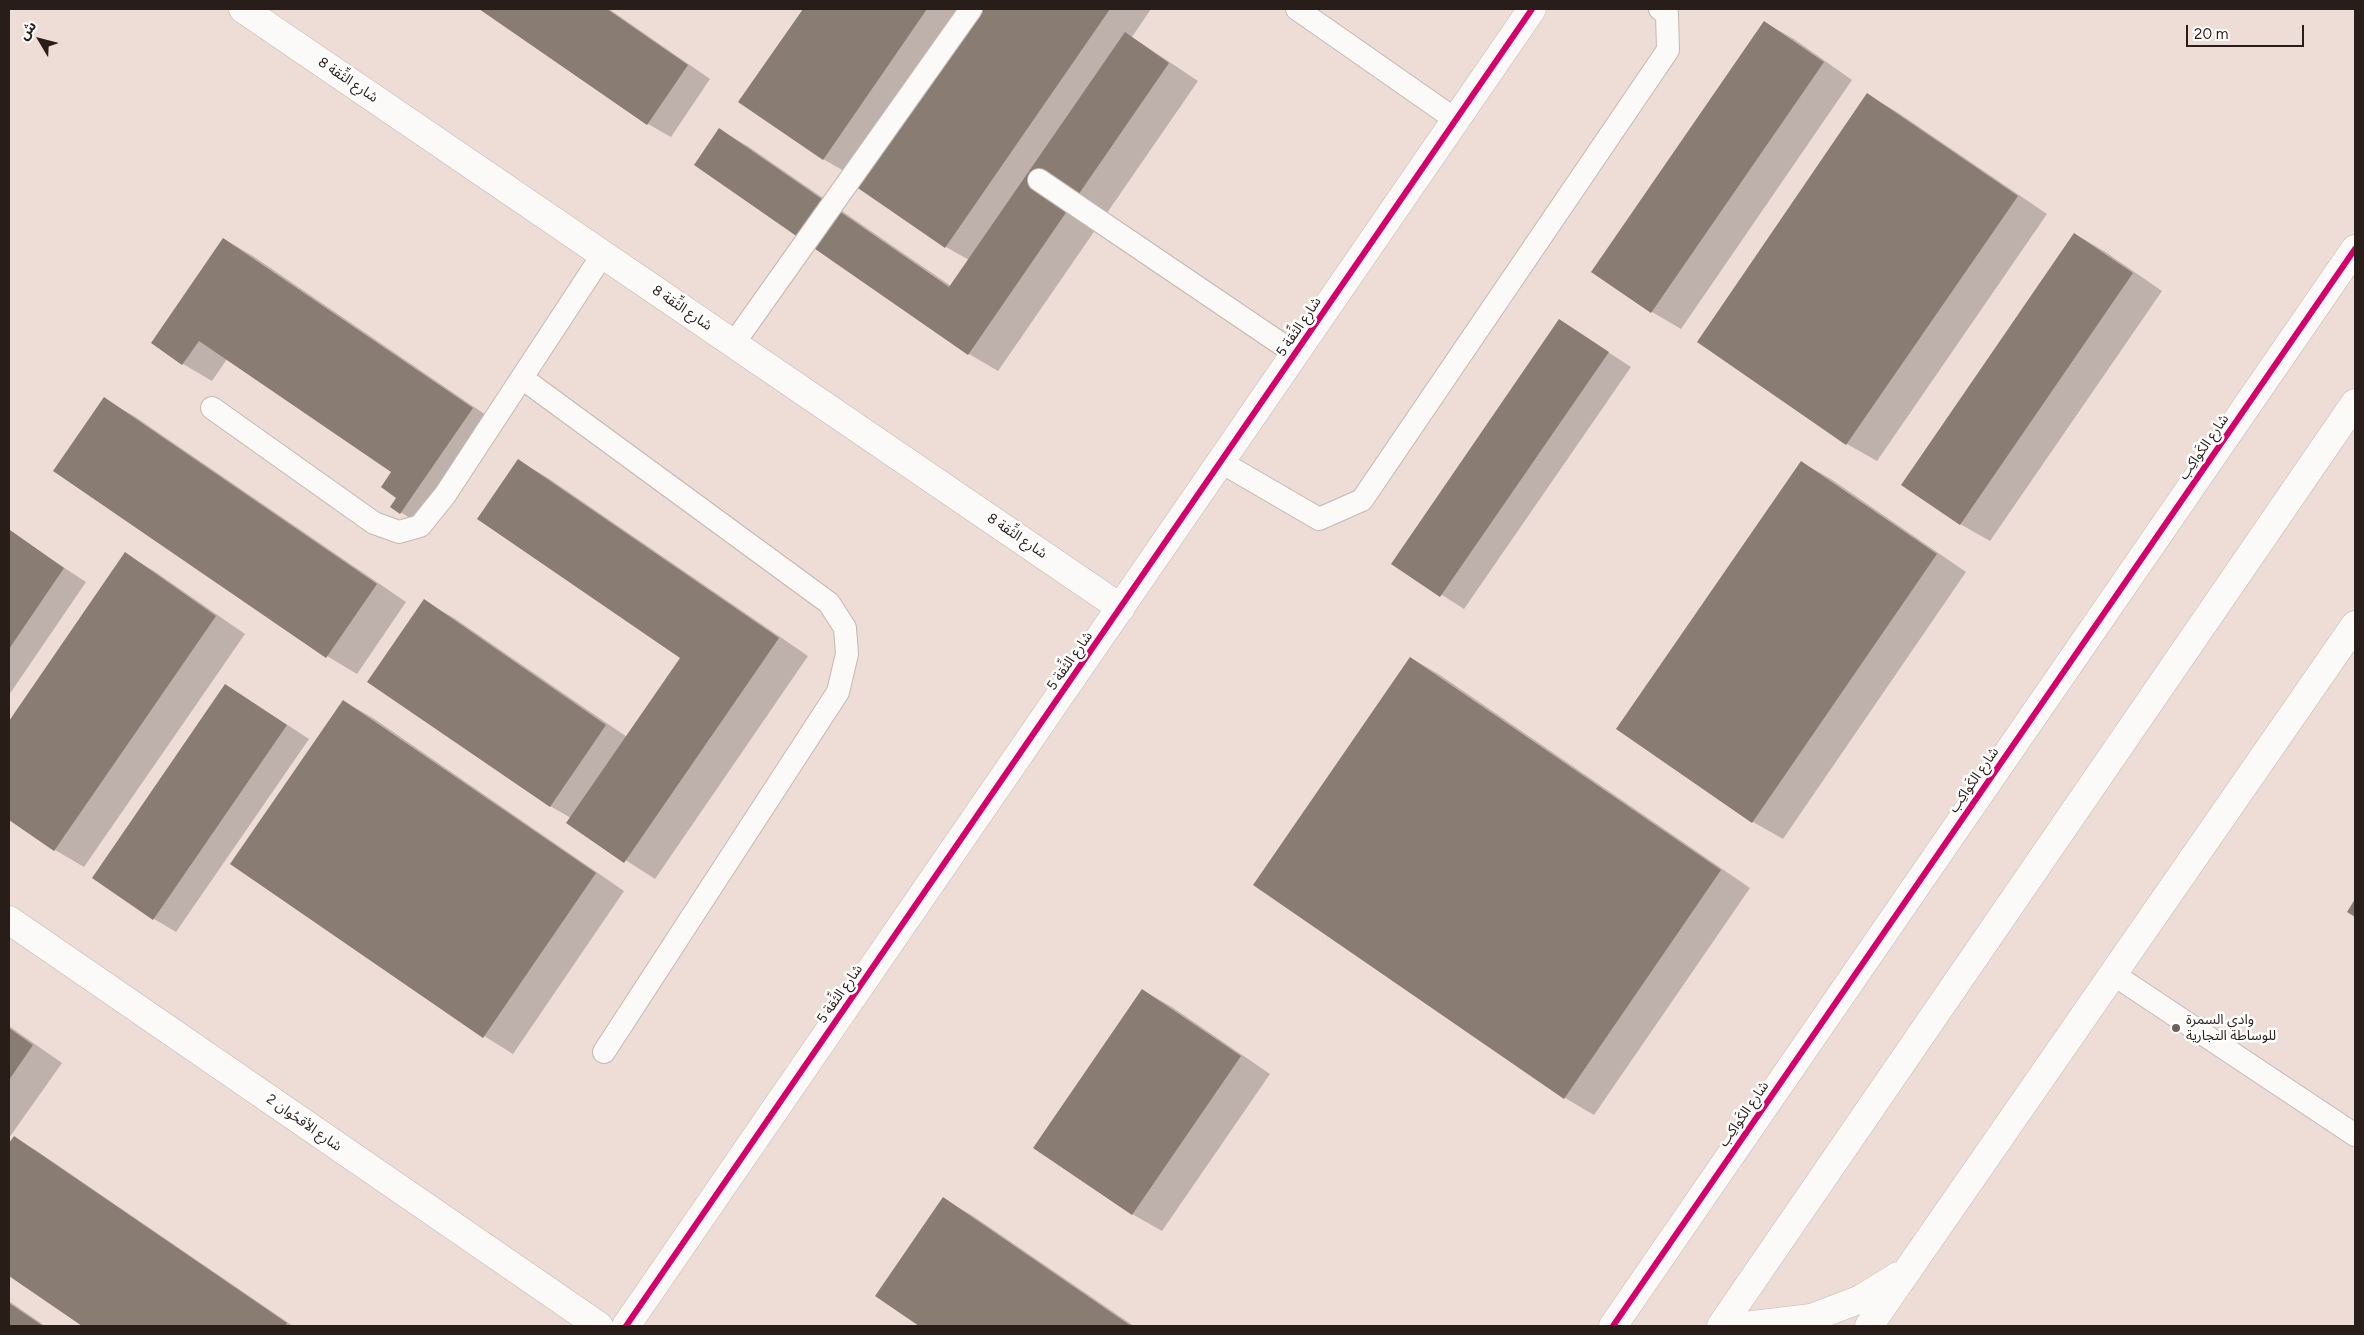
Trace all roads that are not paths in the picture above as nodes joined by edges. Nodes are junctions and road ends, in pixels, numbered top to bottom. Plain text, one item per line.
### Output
1 (243, 9) edge
2 (971, 9) edge
3 (1297, 9) edge
4 (1532, 9) edge
5 (1660, 9) edge
6 (1456, 120) junction
7 (1039, 180) dead end
8 (2355, 249) edge
9 (603, 254) junction
10 (734, 343) junction
11 (1296, 354) junction
12 (522, 378) junction
13 (2355, 403) edge
14 (212, 408) dead end
15 (1221, 462) junction
16 (1121, 608) junction
17 (2355, 625) edge
18 (9, 920) edge
19 (2113, 974) junction
20 (604, 1052) dead end
21 (2355, 1135) edge
22 (1908, 1270) junction
23 (599, 1326) edge
24 (626, 1326) edge
25 (1613, 1326) edge
26 (1721, 1326) edge
27 (1745, 1326) edge
28 (1869, 1326) edge

1 - 9 street, شارع الثِّقة 8
2 - 10 lane
3 - 6 lane
4 - 6 street, شارع الثِّقة 5
5 - 15 lane
6 - 11 street, شارع الثِّقة 5
7 - 11 lane
8 - 25 street, شارع الكَواكِب
9 - 10 street, شارع الثِّقة 8
9 - 12 lane
10 - 16 street, شارع الثِّقة 8
11 - 15 street, شارع الثِّقة 5
12 - 14 lane
12 - 20 lane
13 - 26 street
15 - 16 street, شارع الثِّقة 5
16 - 24 street, شارع الثِّقة 5
17 - 19 street
18 - 23 street, شارع الأقحُوان 2
19 - 21 lane
19 - 22 street
22 - 27 street
22 - 28 street

